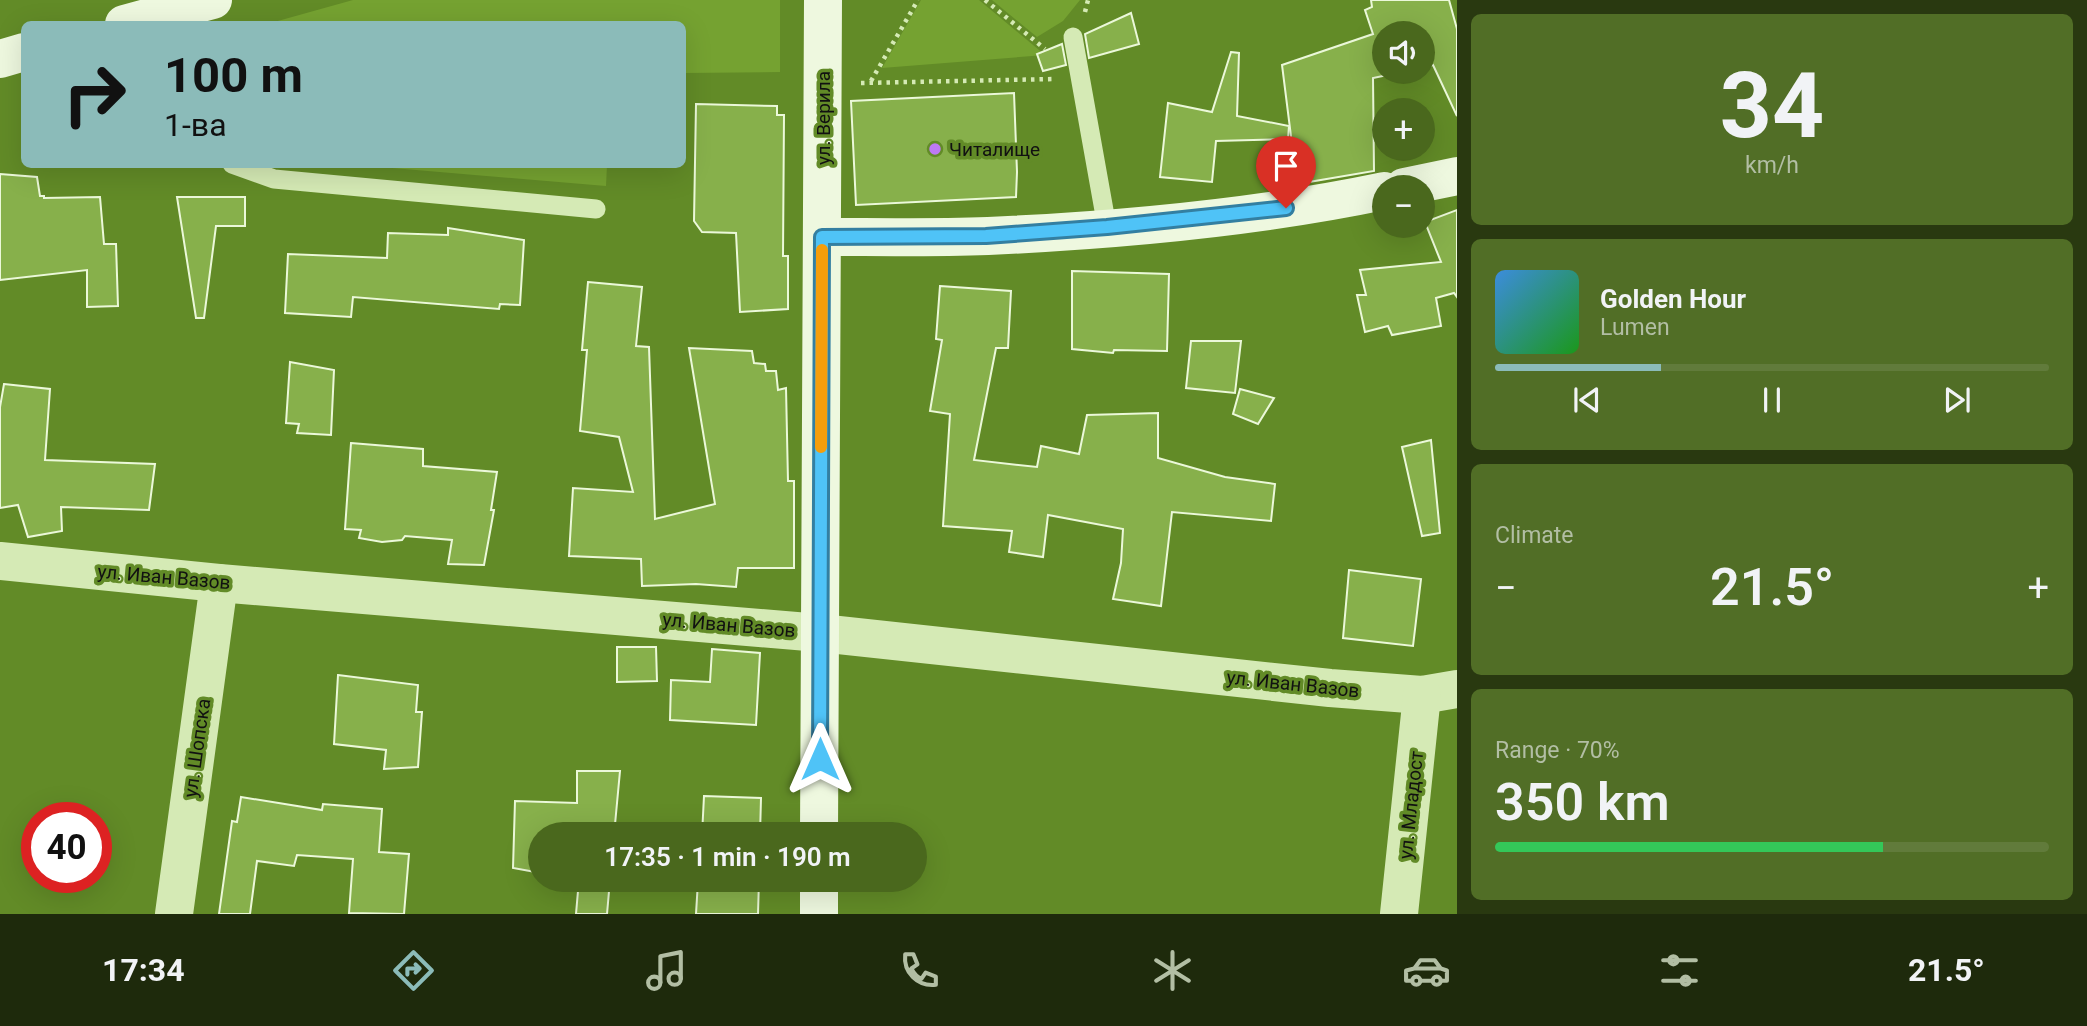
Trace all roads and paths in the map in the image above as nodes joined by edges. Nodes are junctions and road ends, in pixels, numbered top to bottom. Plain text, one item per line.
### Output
1 (823, 0) edge
2 (918, 0) edge
3 (985, 0) edge
4 (210, 9) edge
5 (141, 21) edge
6 (1073, 37) dead end
7 (21, 53) edge
8 (0, 59) edge
9 (1082, 78) junction
10 (871, 82) junction
11 (860, 83) dead end
12 (243, 168) edge
13 (1457, 176) edge
14 (1435, 181) edge
15 (1372, 194) edge
16 (596, 209) dead end
17 (1107, 227) junction
18 (822, 237) junction
19 (0, 561) edge
20 (219, 583) junction
21 (820, 633) junction
22 (1440, 692) edge
23 (819, 822) edge
24 (819, 892) edge
25 (174, 914) edge
26 (819, 914) edge
27 (1399, 914) edge

1 - 18 street, ул. Верила
2 - 10 path
3 - 9 path
4 - 5 street
6 - 9 lane
7 - 8 street
9 - 10 path
9 - 17 lane
10 - 11 path
12 - 16 lane
13 - 14 street
15 - 17 street
17 - 18 street
18 - 21 street, ул. Верила
19 - 20 street, ул. Иван Вазов
20 - 21 street, ул. Иван Вазов
20 - 25 street, ул. Шопска
21 - 22 street, ул. Иван Вазов
21 - 23 street, ул. Верила
22 - 27 street, ул. Младост
24 - 26 street

